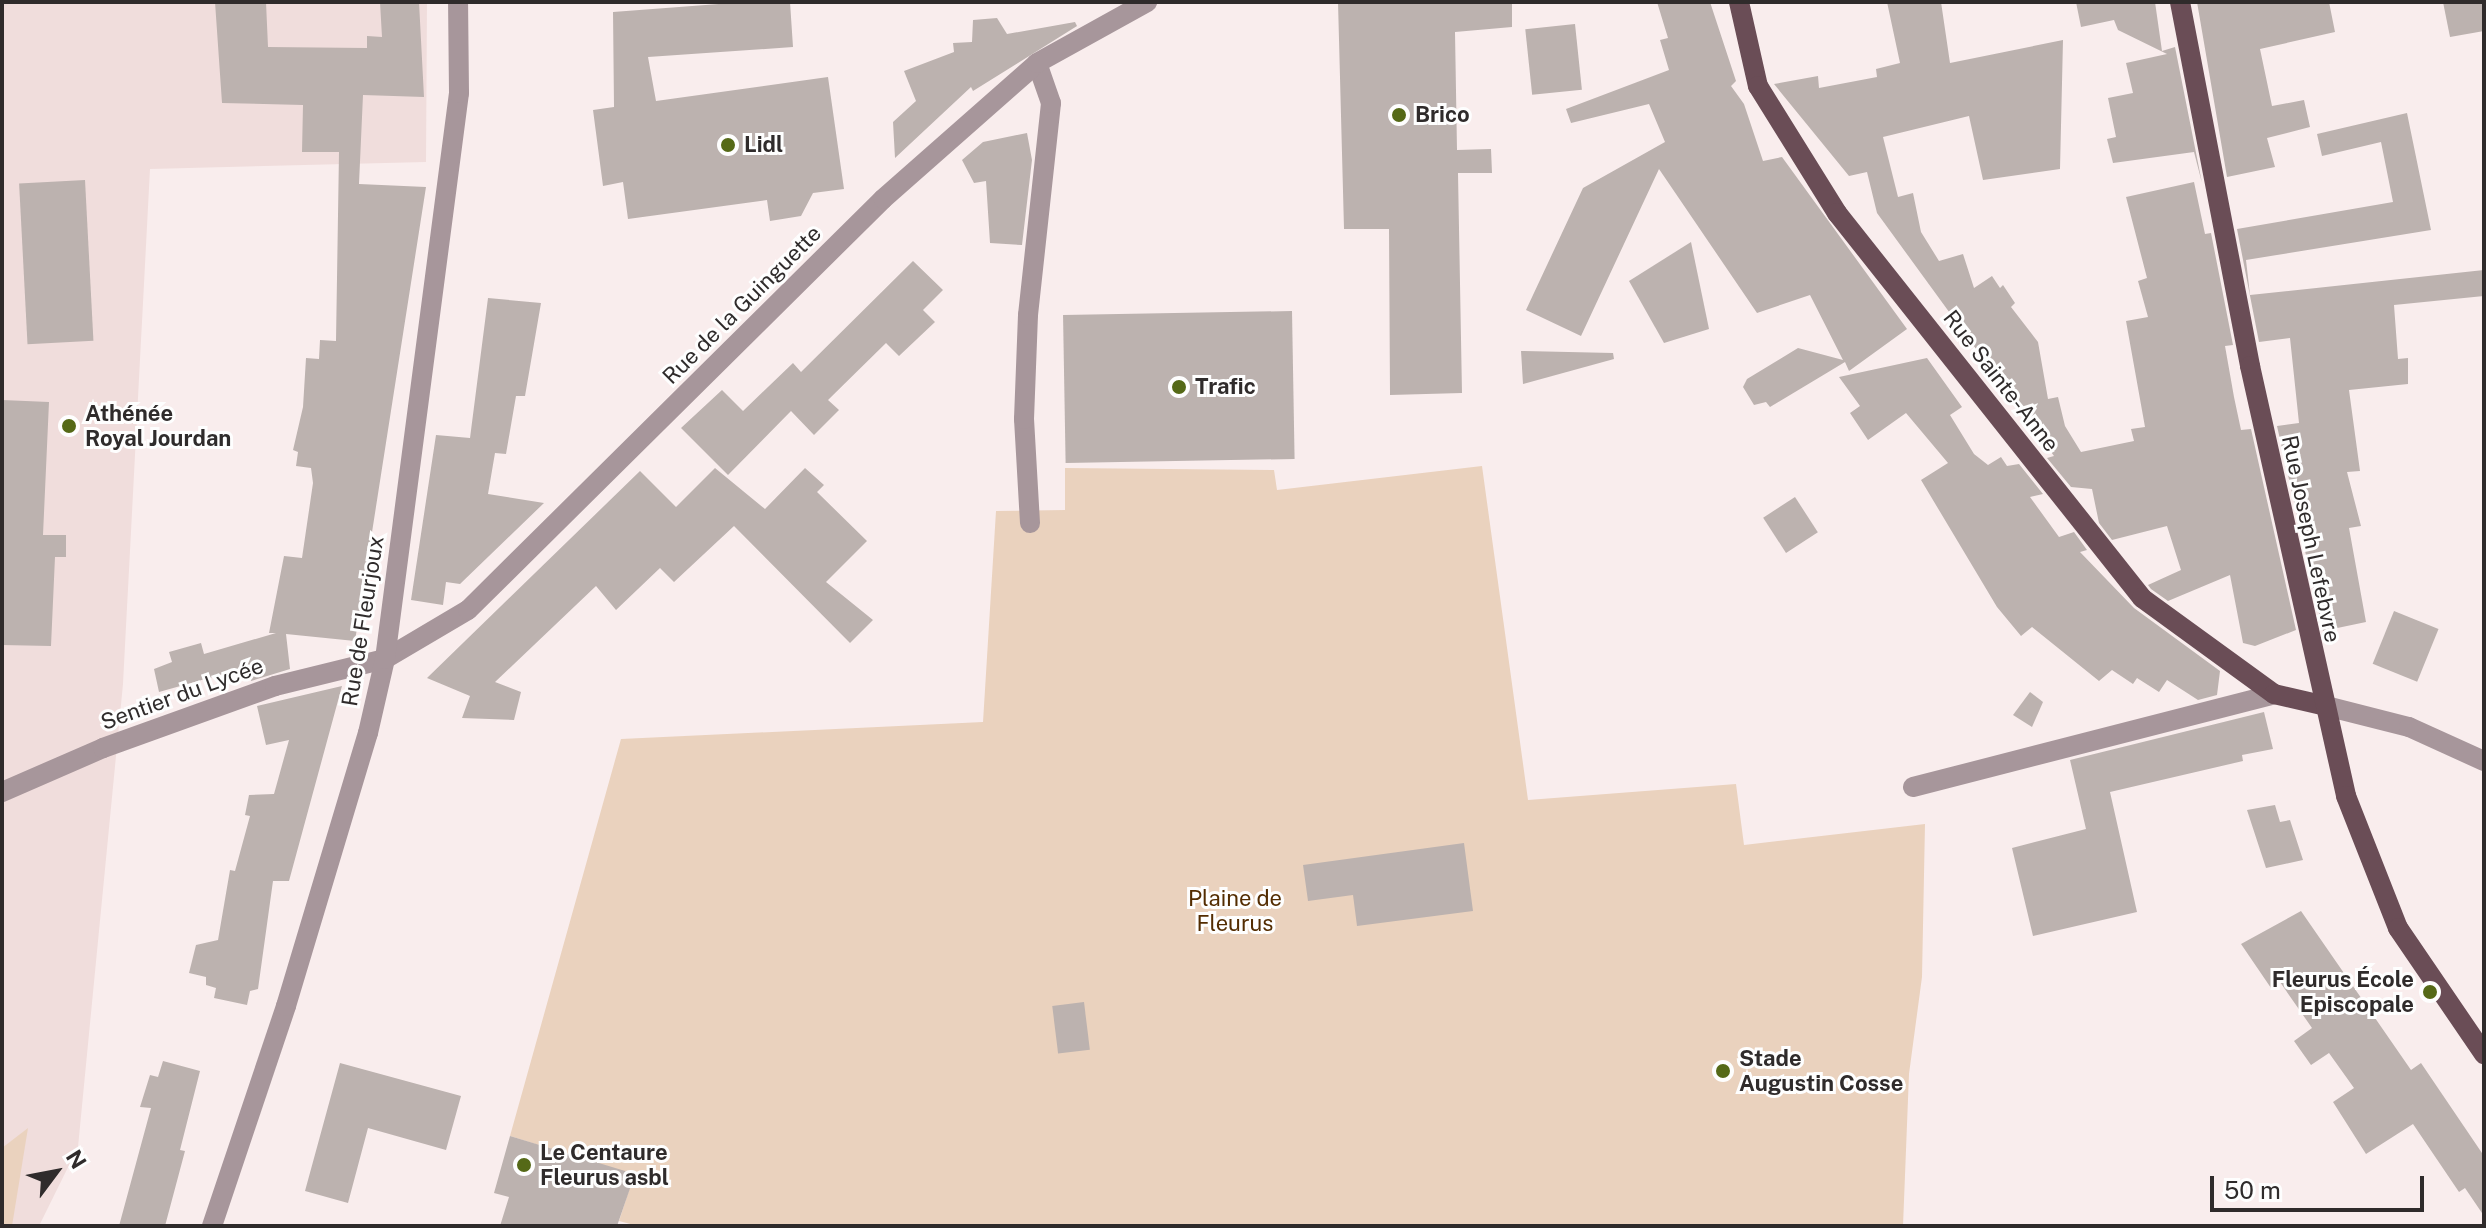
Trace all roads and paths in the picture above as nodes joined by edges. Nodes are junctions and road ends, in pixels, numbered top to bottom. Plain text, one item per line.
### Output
1 (458, 2) edge
2 (1147, 2) edge
3 (1739, 2) edge
4 (2180, 2) edge
5 (1037, 63) junction
6 (1030, 523) dead end
7 (385, 659) junction
8 (2274, 694) junction
9 (2322, 705) junction
10 (2484, 761) edge
11 (1913, 787) dead end
12 (2, 792) edge
13 (2484, 1054) edge
14 (212, 1226) edge

1 - 7 street, Rue de Fleurjoux
2 - 5 street, Rue de la Guinguette
3 - 8 main road, Rue Sainte-Anne
4 - 9 main road, Rue Joseph Lefebvre
5 - 6 street
5 - 7 street, Rue de la Guinguette
7 - 12 street, Sentier du Lycée
7 - 14 street, Rue de Fleurjoux
8 - 9 main road, Rue Sainte-Anne
8 - 11 street
9 - 10 street
9 - 13 main road, Rue Joseph Lefebvre

